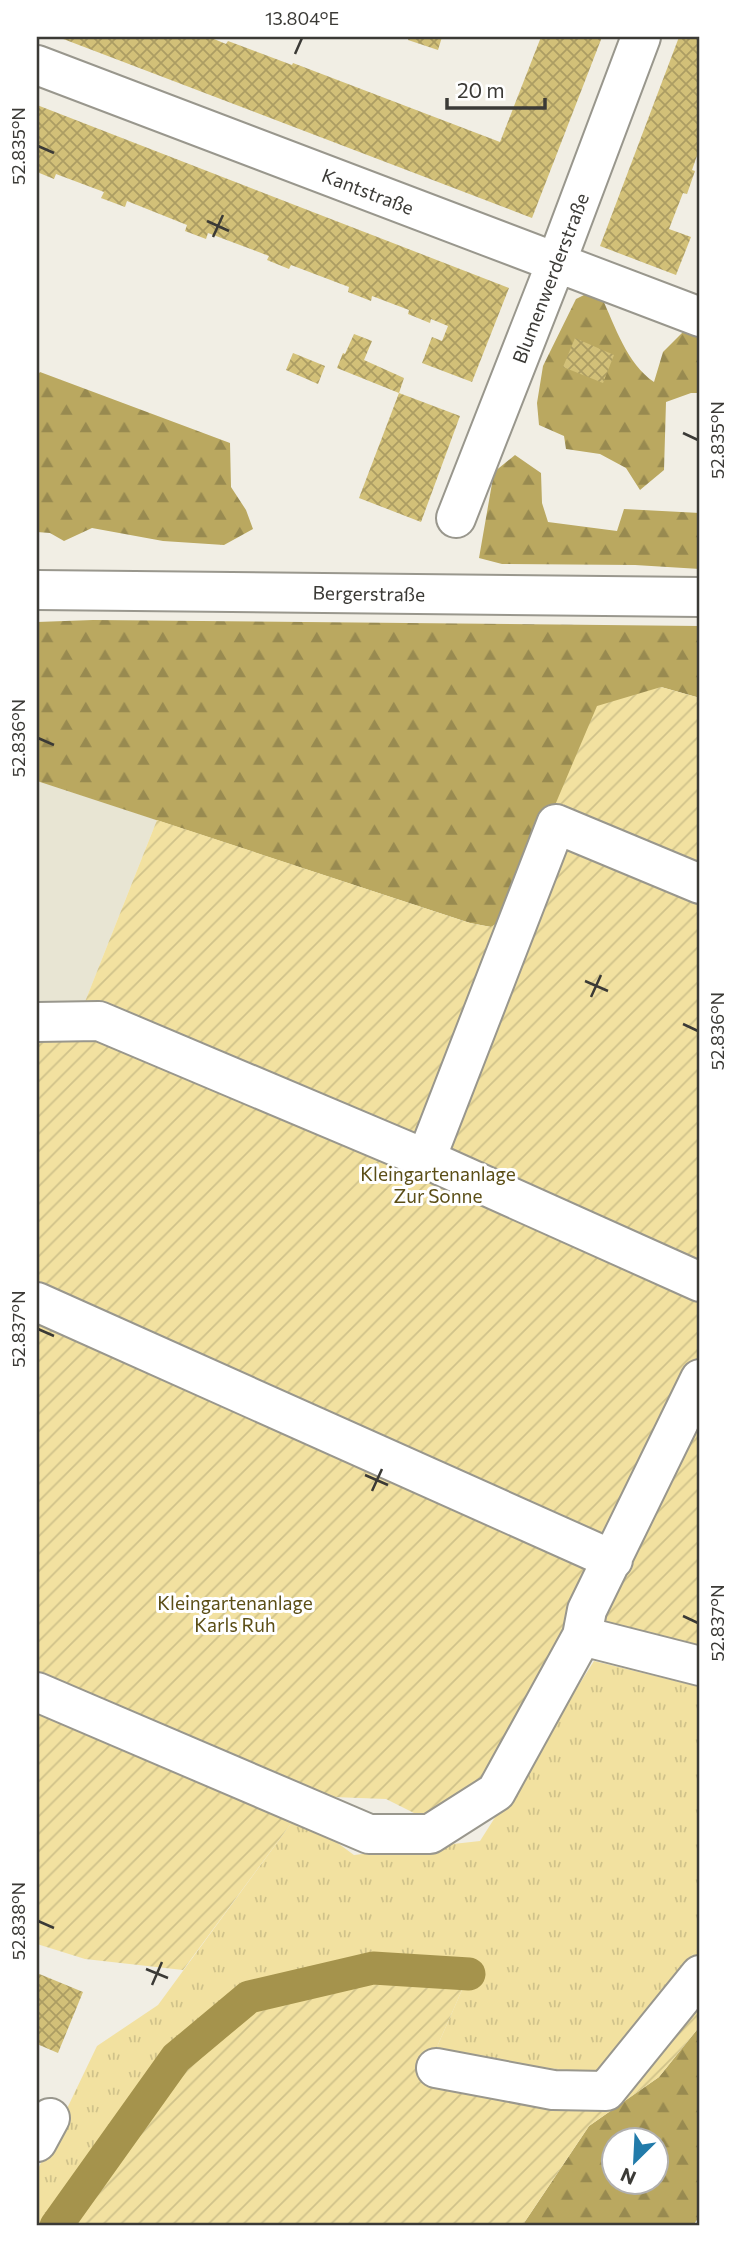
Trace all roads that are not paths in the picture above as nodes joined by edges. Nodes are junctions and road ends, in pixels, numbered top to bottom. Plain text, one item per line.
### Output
1 (641, 37) edge
2 (37, 65) edge
3 (556, 263) junction
4 (700, 317) edge
5 (456, 518) dead end
6 (37, 590) edge
7 (700, 597) edge
8 (700, 884) edge
9 (37, 1021) edge
10 (426, 1159) junction
11 (700, 1282) edge
12 (37, 1302) edge
13 (700, 1379) edge
14 (613, 1560) junction
15 (582, 1636) junction
16 (700, 1666) edge
17 (37, 1692) edge
18 (700, 1975) edge
19 (436, 2068) dead end

1 - 3 street, Blumenwerderstraße
2 - 3 street, Kantstraße
3 - 4 street, Kantstraße
3 - 5 street, Blumenwerderstraße
6 - 7 street, Bergerstraße
8 - 10 street
9 - 10 street
10 - 11 street
12 - 14 street
13 - 14 street
14 - 15 street
15 - 16 street
15 - 17 street
18 - 19 street

